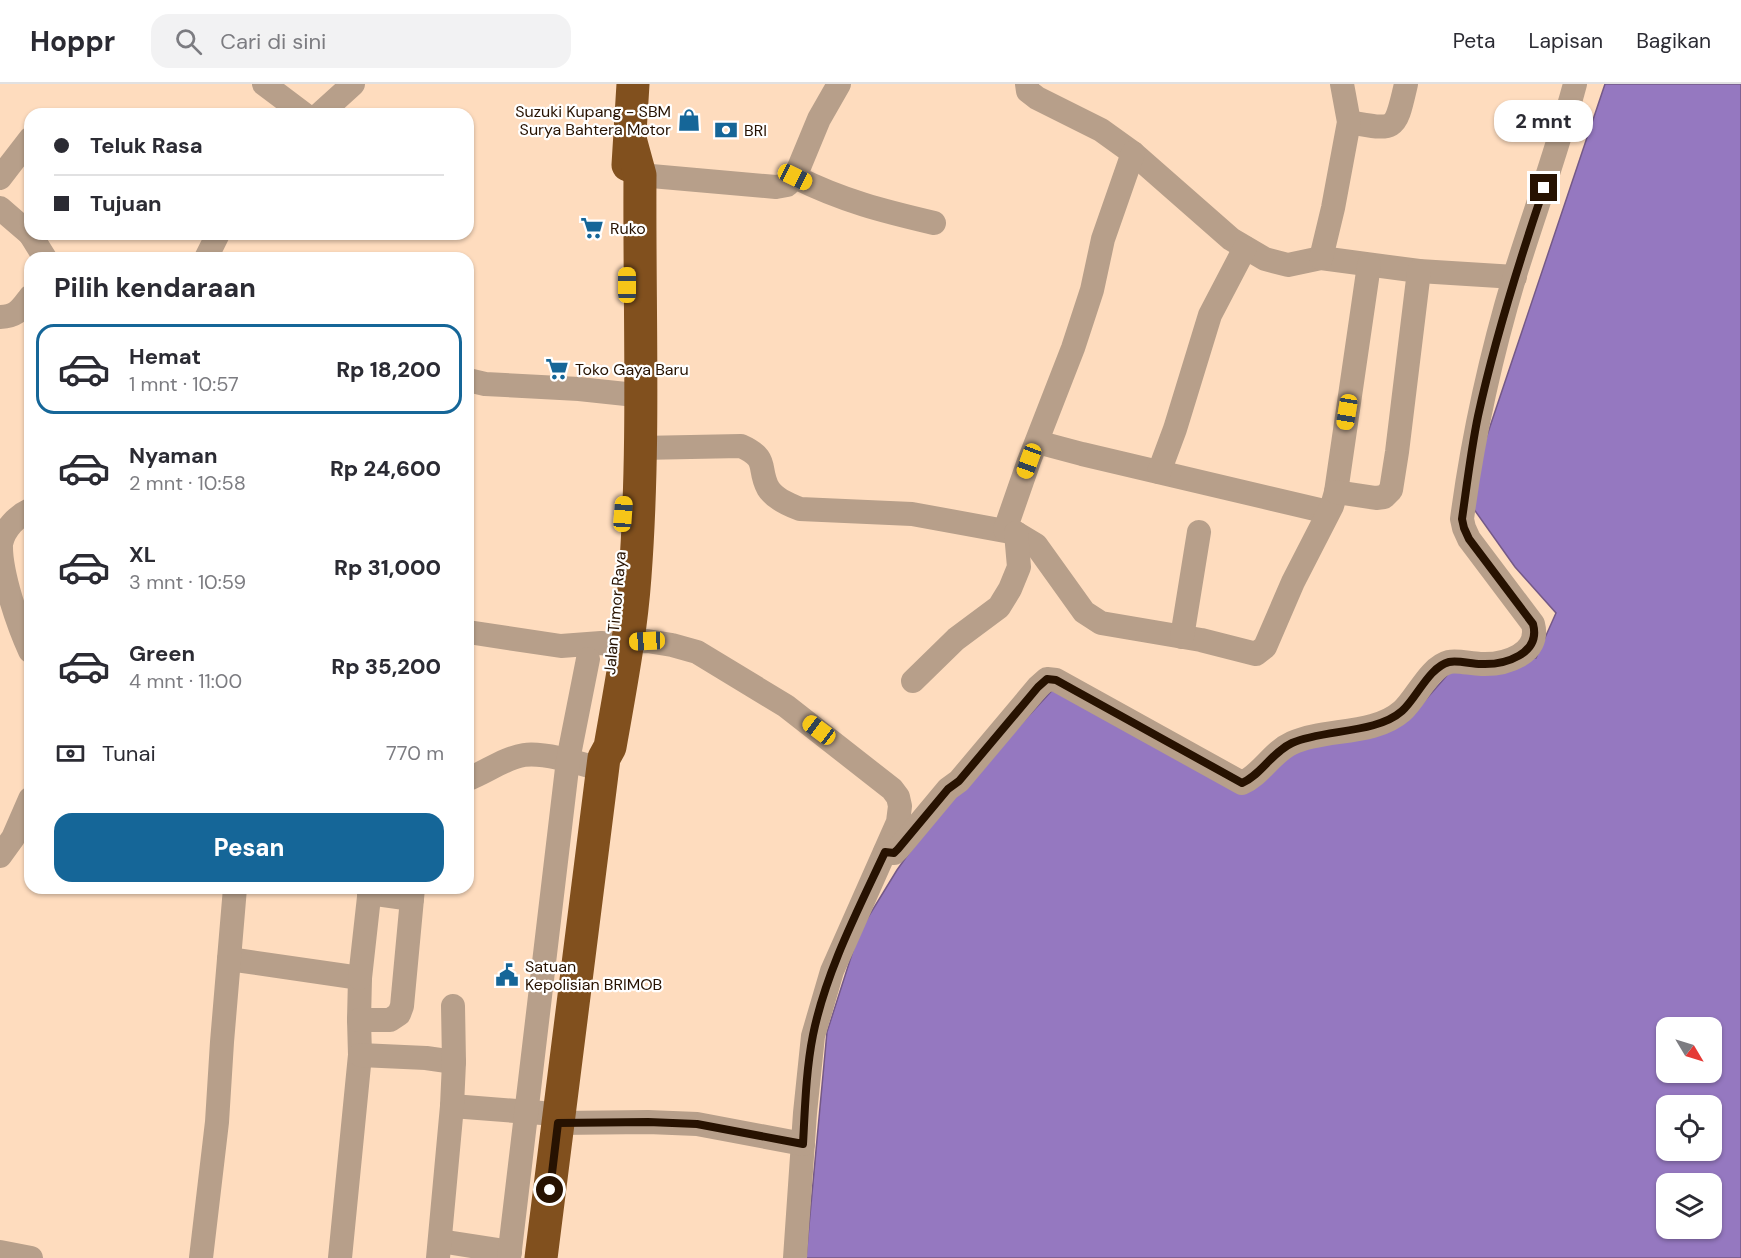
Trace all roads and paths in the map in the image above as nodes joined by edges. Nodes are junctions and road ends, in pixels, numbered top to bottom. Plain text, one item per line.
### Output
1 (264, 84) edge
2 (353, 84) edge
3 (633, 84) edge
4 (839, 84) edge
5 (1027, 84) edge
6 (1342, 84) edge
7 (1406, 84) edge
8 (1575, 84) edge
9 (296, 108) edge
10 (327, 108) edge
11 (1349, 122) junction
12 (631, 142) junction
13 (24, 147) edge
14 (1133, 153) junction
15 (640, 175) junction
16 (795, 177) junction
17 (0, 178) edge
18 (0, 208) edge
19 (934, 224) dead end
20 (24, 229) edge
21 (1245, 248) junction
22 (1311, 260) junction
23 (1369, 265) junction
24 (1419, 271) junction
25 (1515, 277) junction
26 (24, 303) edge
27 (0, 317) edge
28 (474, 381) edge
29 (626, 394) junction
30 (1037, 442) junction
31 (640, 448) junction
32 (1159, 472) junction
33 (1332, 502) junction
34 (24, 513) edge
35 (1010, 531) junction
36 (1199, 532) dead end
37 (474, 633) edge
38 (24, 636) edge
39 (1182, 637) junction
40 (610, 649) junction
41 (912, 681) dead end
42 (568, 760) junction
43 (603, 764) junction
44 (474, 776) edge
45 (24, 813) edge
46 (885, 852) junction
47 (0, 856) edge
48 (234, 894) edge
49 (370, 894) edge
50 (413, 894) edge
51 (229, 959) junction
52 (360, 978) junction
53 (453, 1006) dead end
54 (359, 1020) junction
55 (360, 1055) junction
56 (454, 1062) junction
57 (452, 1106) junction
58 (527, 1112) junction
59 (559, 1118) junction
60 (803, 1144) junction
61 (439, 1250) edge
62 (0, 1252) edge
63 (520, 1256) edge
64 (31, 1258) edge
65 (201, 1258) edge
66 (340, 1258) edge
67 (795, 1258) edge

1 - 9 street
2 - 10 street
3 - 12 highway, Jalan Timor Raya
4 - 16 street
5 - 14 street
6 - 11 street
7 - 11 street
8 - 25 street
11 - 22 street
12 - 15 highway, Jalan Timor Raya
12 - 29 highway, Jalan Timor Raya
13 - 17 street
14 - 21 street
14 - 30 street
15 - 16 street
15 - 31 highway, Jalan Timor Raya
16 - 19 street
18 - 20 street
21 - 22 street
21 - 32 street
22 - 23 street
23 - 24 street
23 - 33 street
24 - 25 street
24 - 33 street
25 - 46 street
26 - 27 street
28 - 29 street
29 - 40 highway, Jalan Timor Raya
30 - 32 street
30 - 35 street
31 - 35 street
31 - 40 highway, Jalan Timor Raya
32 - 33 street
33 - 39 street
34 - 38 street
35 - 39 street
35 - 41 street
36 - 39 street
37 - 40 street
40 - 42 street
40 - 43 highway, Jalan Timor Raya
40 - 46 street
42 - 43 street
42 - 44 street
42 - 58 street
43 - 59 highway, Jalan Timor Raya
45 - 47 street
46 - 60 street
48 - 51 street
49 - 52 street
50 - 54 street
51 - 52 street
51 - 65 street
52 - 54 street
53 - 56 street
54 - 55 street
55 - 56 street
55 - 66 street
56 - 57 street
57 - 58 street
57 - 61 street
58 - 59 street
58 - 63 street
59 - 60 street
59 - 63 highway, Jalan Timor Raya
60 - 67 street
61 - 63 street
62 - 64 street

